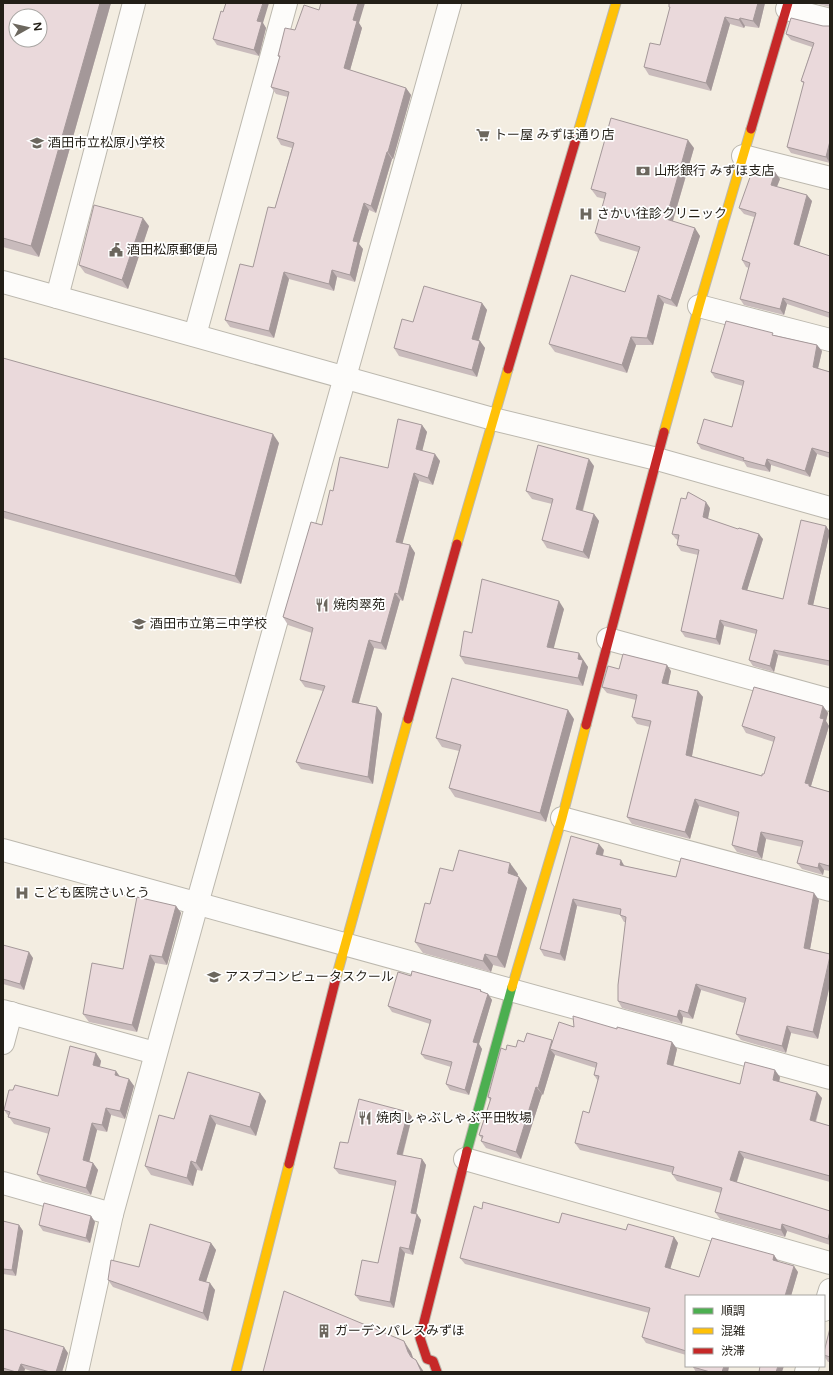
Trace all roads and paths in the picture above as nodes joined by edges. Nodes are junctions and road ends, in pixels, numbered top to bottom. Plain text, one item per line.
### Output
1 (134, 3) edge
2 (286, 3) edge
3 (450, 3) edge
4 (616, 3) edge
5 (787, 6) edge
6 (830, 20) edge
7 (743, 156) junction
8 (830, 178) edge
9 (3, 282) edge
10 (57, 297) junction
11 (698, 306) junction
12 (195, 335) junction
13 (830, 340) edge
14 (345, 378) junction
15 (493, 419) junction
16 (657, 459) junction
17 (830, 508) edge
18 (608, 639) junction
19 (830, 700) edge
20 (562, 818) junction
21 (3, 850) edge
22 (830, 890) edge
23 (197, 904) junction
24 (344, 944) junction
25 (510, 990) junction
26 (7, 1012) edge
27 (3, 1044) edge
28 (156, 1053) junction
29 (830, 1078) edge
30 (465, 1159) junction
31 (3, 1183) edge
32 (112, 1214) junction
33 (830, 1263) edge
34 (830, 1290) edge
35 (825, 1307) edge
36 (77, 1372) edge
37 (236, 1372) edge
38 (437, 1372) edge

1 - 10 street
2 - 12 street
3 - 14 street
4 - 15 street
5 - 6 street
5 - 7 street
7 - 8 street
7 - 11 street
9 - 10 street
10 - 12 street
11 - 13 street
11 - 16 street
12 - 14 street
14 - 15 street
14 - 23 street
15 - 16 street
15 - 24 street
16 - 17 street
16 - 18 street
18 - 19 street
18 - 20 street
20 - 22 street
20 - 25 street
21 - 23 street
23 - 24 street
23 - 28 street
24 - 25 street
24 - 37 street
25 - 29 street
25 - 30 street
26 - 27 street
26 - 28 street
28 - 32 street
30 - 33 street
30 - 38 street
31 - 32 street
32 - 36 street
34 - 35 street

